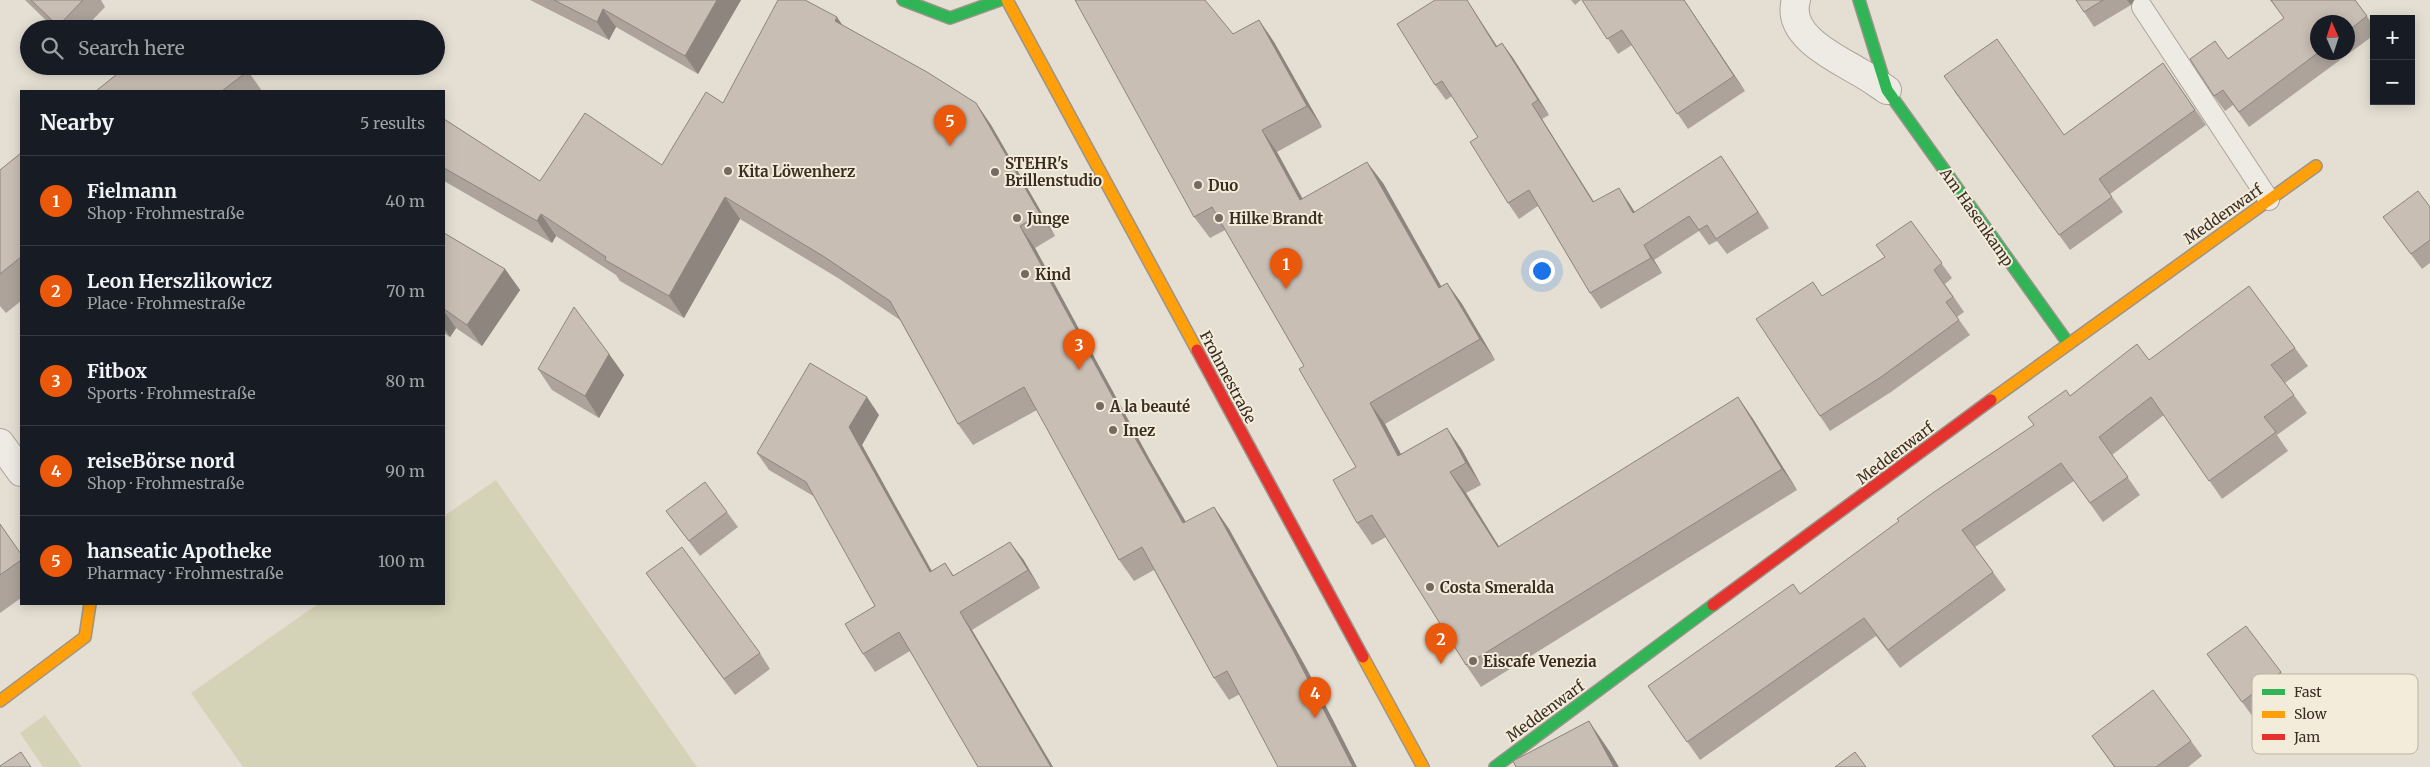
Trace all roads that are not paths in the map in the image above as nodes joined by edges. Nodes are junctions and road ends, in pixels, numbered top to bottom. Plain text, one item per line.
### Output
1 (903, 0) edge
2 (1000, 0) edge
3 (1007, 0) edge
4 (1796, 0) edge
5 (1859, 0) edge
6 (2142, 7) dead end
7 (1887, 90) junction
8 (2316, 166) dead end
9 (2269, 200) junction
10 (2068, 343) junction
11 (0, 443) edge
12 (20, 471) edge
13 (90, 605) edge
14 (0, 701) edge
15 (1423, 767) edge
16 (1495, 767) edge

1 - 2 street
3 - 15 street, Frohmestraße
4 - 7 street, Am Hasenkamp
5 - 7 street, Am Hasenkamp
6 - 9 lane
7 - 10 street, Am Hasenkamp
8 - 9 street, Meddenwarf
9 - 10 street, Meddenwarf
10 - 16 street, Meddenwarf
11 - 12 street
13 - 14 street

